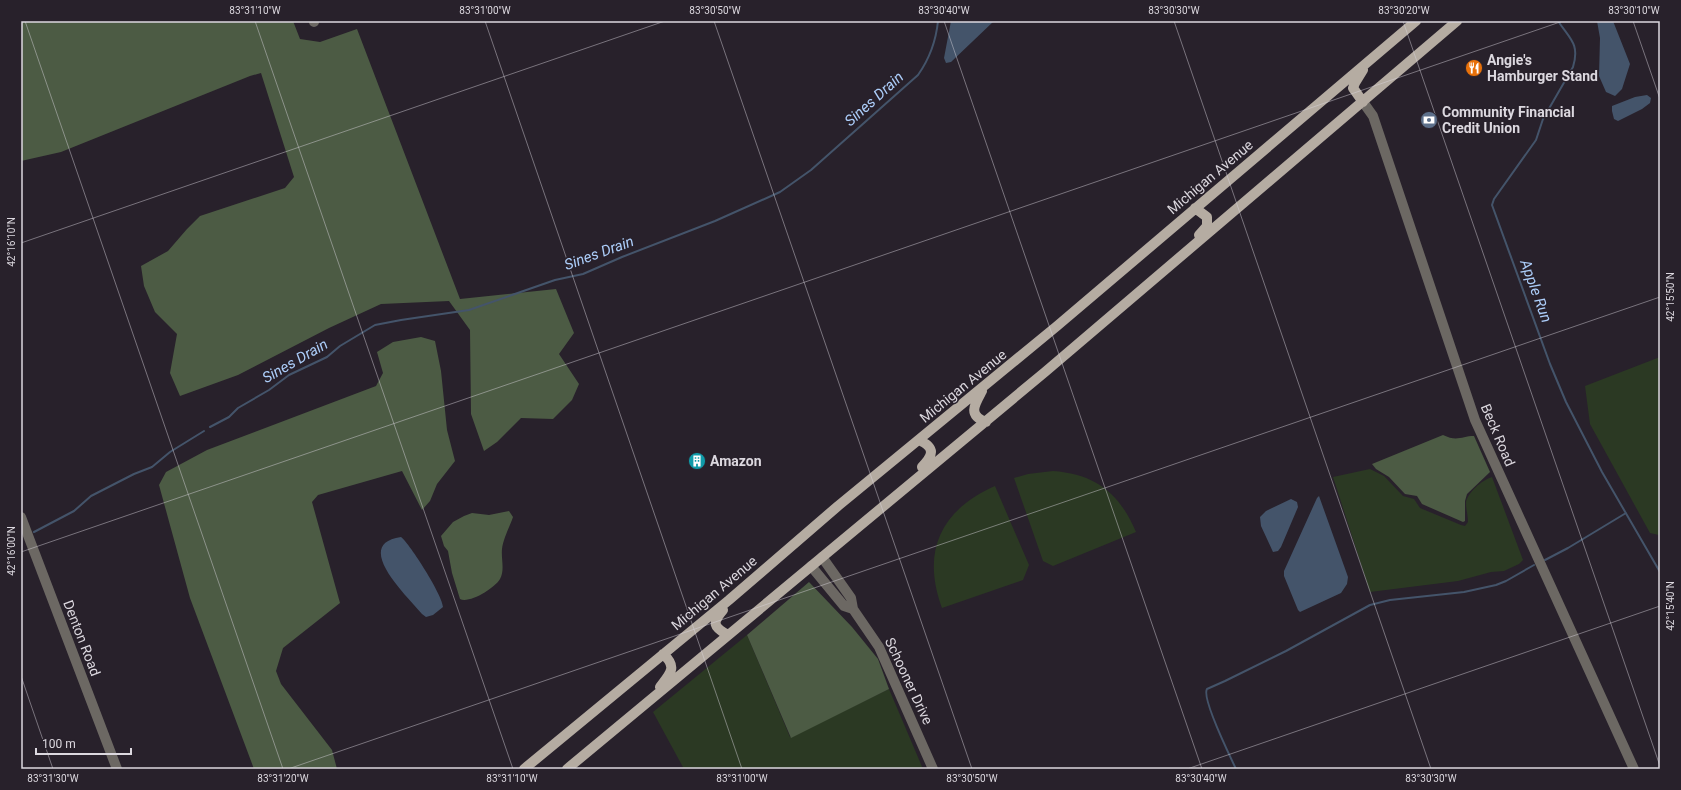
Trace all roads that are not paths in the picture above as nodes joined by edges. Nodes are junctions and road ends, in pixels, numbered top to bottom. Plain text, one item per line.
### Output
1 (1416, 21) edge
2 (1457, 21) edge
3 (1371, 59) junction
4 (1363, 102) junction
5 (1196, 208) junction
6 (1186, 253) junction
7 (985, 386) junction
8 (986, 422) junction
9 (919, 440) junction
10 (896, 495) junction
11 (21, 517) edge
12 (822, 557) junction
13 (811, 566) junction
14 (729, 600) junction
15 (853, 609) junction
16 (728, 635) junction
17 (663, 654) junction
18 (649, 701) junction
19 (572, 768) edge
20 (117, 769) edge
21 (524, 769) edge
22 (933, 769) edge
23 (1634, 769) edge

1 - 3 main road, Michigan Avenue
2 - 4 main road
3 - 4 main road
3 - 5 main road, Michigan Avenue
4 - 6 main road
4 - 23 street, Beck Road
5 - 6 main road
5 - 7 main road, Michigan Avenue
6 - 8 main road
7 - 8 main road
7 - 9 main road, Michigan Avenue
8 - 10 main road
9 - 10 main road
9 - 14 main road, Michigan Avenue
10 - 12 main road
11 - 20 street, Denton Road
12 - 13 main road
12 - 15 street, Schooner Drive
13 - 15 street, Schooner Drive
13 - 16 main road
14 - 16 main road
14 - 17 main road, Michigan Avenue
15 - 22 street, Schooner Drive
16 - 18 main road
17 - 18 main road
17 - 21 main road, Michigan Avenue
18 - 19 main road

